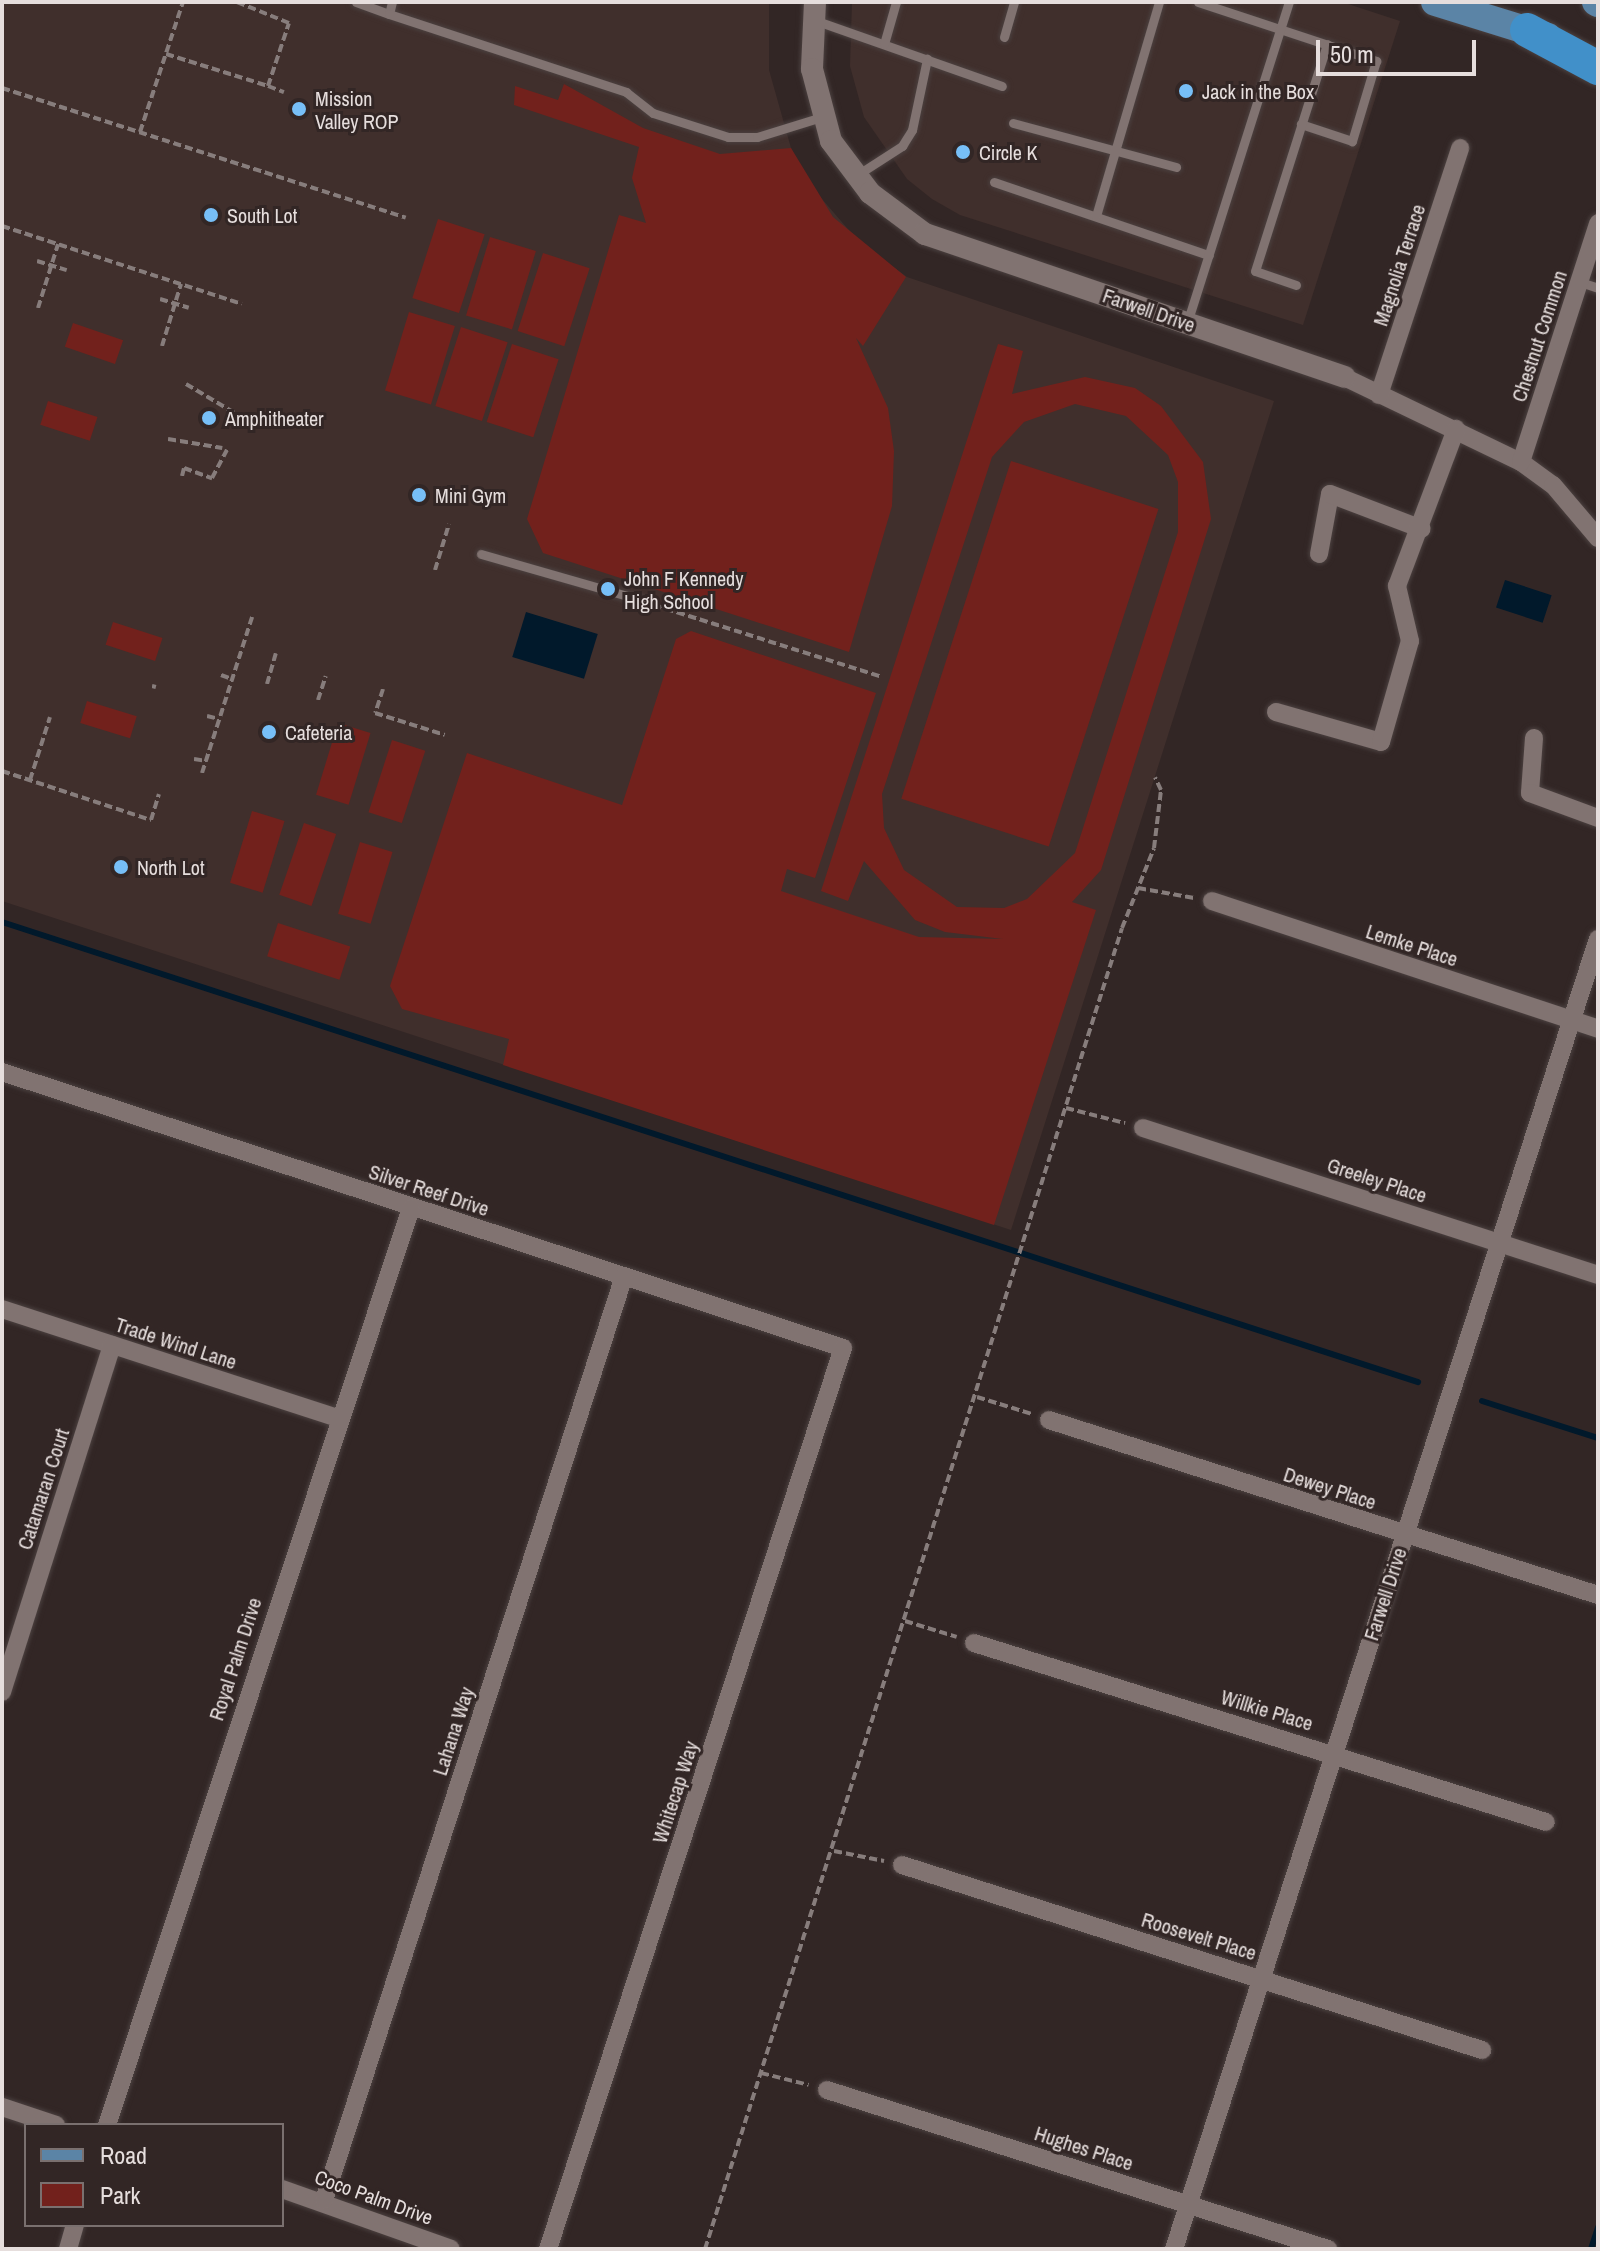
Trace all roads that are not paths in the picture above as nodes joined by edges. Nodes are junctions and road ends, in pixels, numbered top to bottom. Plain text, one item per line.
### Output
1 (356, 2) edge
2 (392, 2) edge
3 (896, 2) edge
4 (1014, 2) edge
5 (1159, 2) edge
6 (1198, 2) edge
7 (1289, 2) edge
8 (1435, 2) edge
9 (814, 11) edge
10 (389, 14) junction
11 (1281, 29) junction
12 (1527, 30) junction
13 (1004, 37) dead end
14 (884, 44) junction
15 (1327, 44) junction
16 (1598, 54) edge
17 (927, 59) junction
18 (1598, 68) edge
19 (1002, 86) dead end
20 (825, 116) junction
21 (1013, 123) dead end
22 (1301, 124) junction
23 (1460, 148) dead end
24 (1115, 151) junction
25 (1176, 167) dead end
26 (857, 175) junction
27 (994, 182) dead end
28 (1096, 216) junction
29 (1598, 223) edge
30 (1209, 255) junction
31 (1296, 285) dead end
32 (1589, 285) edge
33 (1187, 323) junction
34 (1344, 377) joint
35 (1379, 395) junction
36 (1456, 429) junction
37 (1521, 462) junction
38 (1422, 529) junction
39 (1598, 538) edge
40 (481, 554) dead end
41 (1319, 554) dead end
42 (641, 600) road end
43 (1276, 712) dead end
44 (1534, 738) dead end
45 (1598, 818) edge
46 (1212, 901) road end
47 (1598, 939) edge
48 (1571, 1020) junction
49 (1598, 1029) edge
50 (2, 1072) edge
51 (1143, 1128) road end
52 (411, 1208) junction
53 (1498, 1243) junction
54 (1598, 1275) edge
55 (624, 1276) junction
56 (2, 1309) edge
57 (112, 1345) junction
58 (843, 1348) joint
59 (337, 1418) junction
60 (1049, 1420) road end
61 (1404, 1535) junction
62 (1598, 1595) edge
63 (974, 1643) road end
64 (2, 1692) edge
65 (1333, 1753) junction
66 (1546, 1822) dead end
67 (902, 1865) road end
68 (1261, 1978) junction
69 (1482, 2050) dead end
70 (827, 2090) road end
71 (2, 2107) edge
72 (50, 2123) edge
73 (108, 2123) edge
74 (284, 2190) edge
75 (324, 2200) junction
76 (1188, 2205) junction
77 (74, 2227) edge
78 (68, 2249) edge
79 (451, 2249) edge
80 (548, 2249) edge
81 (1174, 2249) edge
82 (1328, 2249) edge

1 - 10 lane
2 - 10 lane
3 - 14 lane
4 - 13 lane
5 - 24 lane
6 - 11 lane
7 - 11 lane
8 - 12 main road
9 - 14 lane
9 - 20 street, Farwell Drive
10 - 20 lane
11 - 15 lane
11 - 30 lane
12 - 16 main road
12 - 18 highway
14 - 17 lane
15 - 22 lane
15 - 22 lane
17 - 19 lane
17 - 26 lane
20 - 26 street, Farwell Drive
21 - 24 lane
22 - 31 lane
23 - 35 street, Magnolia Terrace
24 - 25 lane
24 - 28 lane
26 - 33 street, Farwell Drive
27 - 28 lane
28 - 30 lane
29 - 32 street, Chestnut Common
30 - 33 lane
32 - 37 street, Chestnut Common
33 - 34 street, Farwell Drive
34 - 35 street, Farwell Drive
35 - 36 street, Farwell Drive
36 - 37 street, Farwell Drive
36 - 38 street
37 - 39 street, Farwell Drive
38 - 41 street
38 - 43 street
40 - 42 lane
44 - 45 street
46 - 48 street, Lemke Place
47 - 48 street, Farwell Drive
48 - 49 street, Lemke Place
48 - 53 street, Farwell Drive
50 - 52 street, Silver Reef Drive
51 - 53 street, Greeley Place
52 - 55 street, Silver Reef Drive
52 - 59 street, Royal Palm Drive
53 - 54 street, Greeley Place
53 - 61 street, Farwell Drive
55 - 58 street, Silver Reef Drive
55 - 75 street, Lahana Way
56 - 57 street, Trade Wind Lane
57 - 59 street, Trade Wind Lane
57 - 64 street, Catamaran Court
58 - 80 street, Whitecap Way
59 - 73 street, Royal Palm Drive
60 - 61 street, Dewey Place
61 - 62 street, Dewey Place
61 - 65 street, Farwell Drive
63 - 65 street, Willkie Place
65 - 66 street, Willkie Place
65 - 68 street, Farwell Drive
67 - 68 street, Roosevelt Place
68 - 69 street, Roosevelt Place
68 - 76 street, Farwell Drive
70 - 76 street, Hughes Place
71 - 72 street
74 - 75 street, Coco Palm Drive
75 - 79 street, Coco Palm Drive
76 - 81 street, Farwell Drive
76 - 82 street, Hughes Place
77 - 78 street

